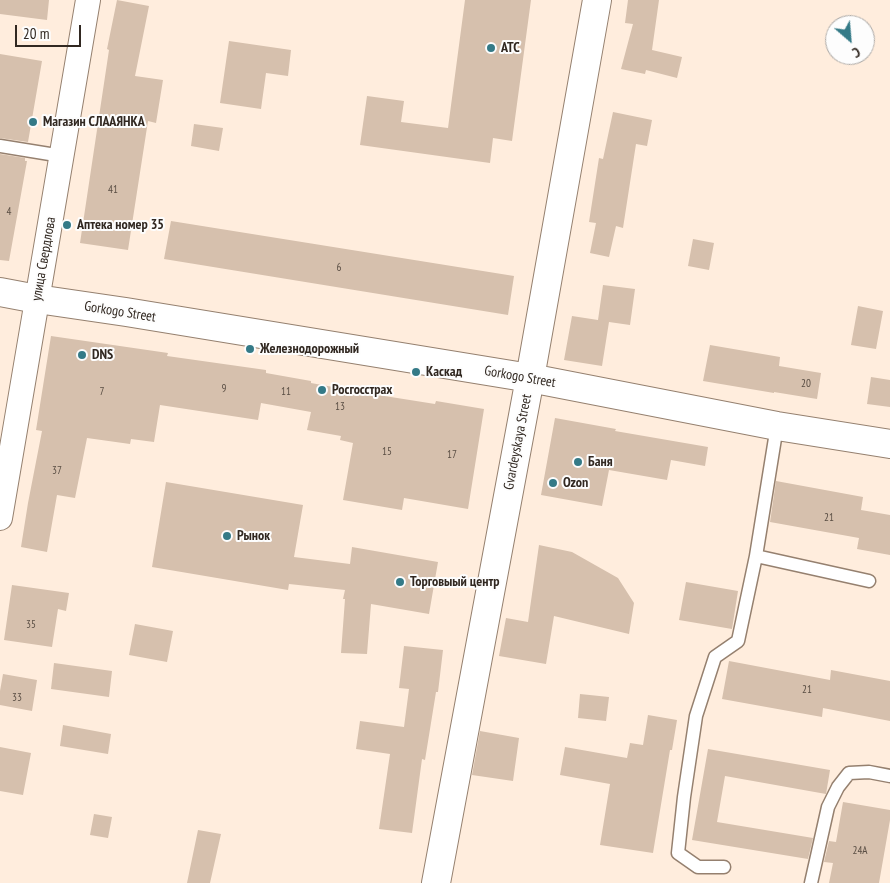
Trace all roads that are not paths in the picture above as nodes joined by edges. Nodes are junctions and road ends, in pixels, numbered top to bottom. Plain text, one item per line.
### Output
1 (88, 0) edge
2 (597, 0) edge
3 (0, 146) edge
4 (62, 156) junction
5 (0, 292) edge
6 (37, 299) junction
7 (530, 378) junction
8 (777, 426) junction
9 (890, 444) edge
10 (0, 518) edge
11 (756, 556) junction
12 (869, 581) dead end
13 (890, 776) edge
14 (724, 867) dead end
15 (436, 883) edge
16 (811, 883) edge

1 - 4 street, улица Свердлова
2 - 7 street, Gvardeyskaya Street
3 - 4 lane
4 - 6 street, улица Свердлова
5 - 6 street, Gorkogo Street
6 - 7 street, Gorkogo Street
6 - 10 street, улица Свердлова
7 - 8 street, Gorkogo Street
7 - 15 street, Gvardeyskaya Street
8 - 9 street, Gorkogo Street
8 - 11 lane
11 - 12 lane
11 - 14 lane
13 - 16 lane

